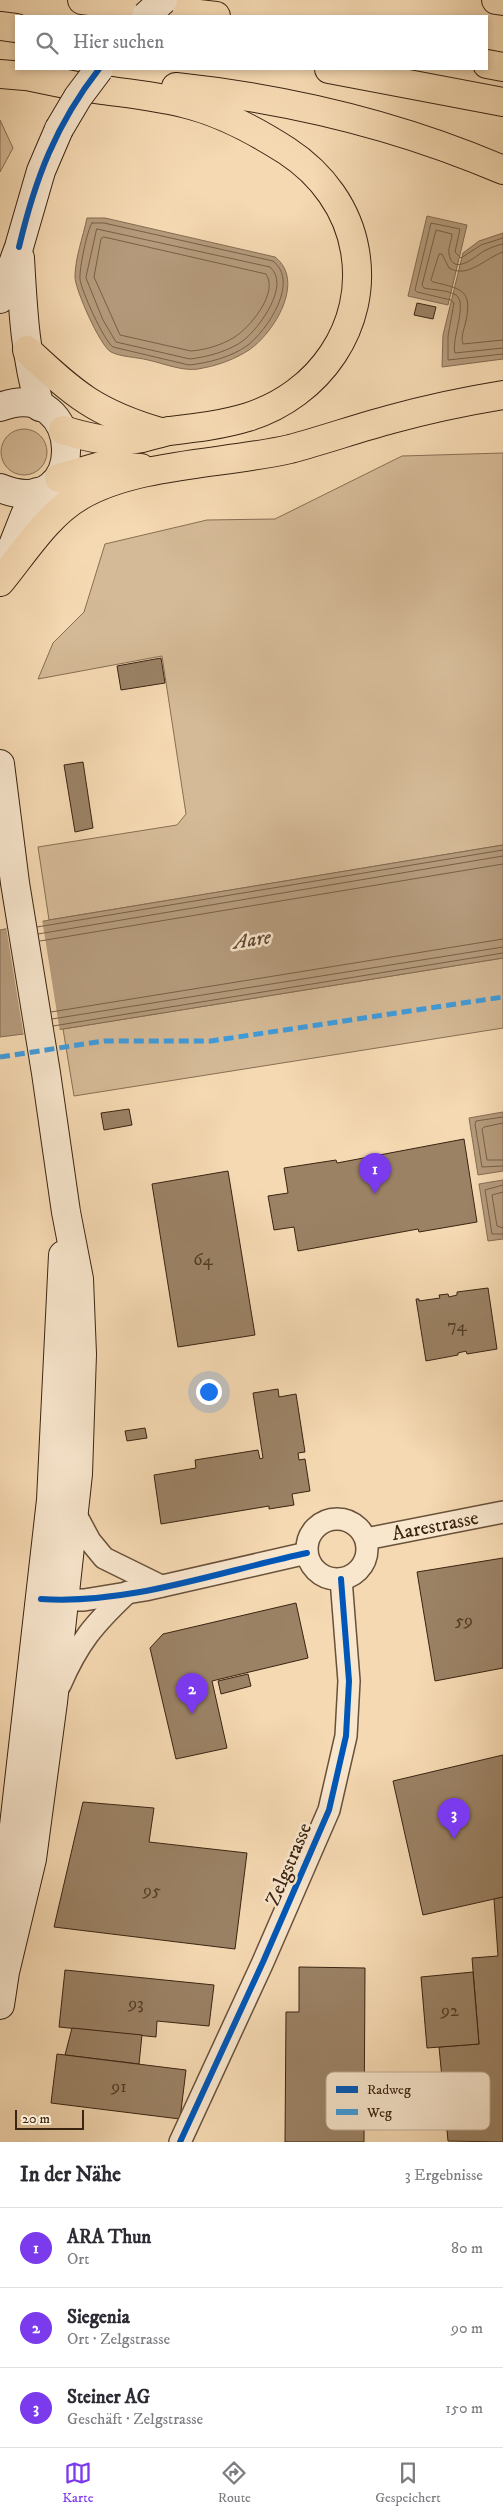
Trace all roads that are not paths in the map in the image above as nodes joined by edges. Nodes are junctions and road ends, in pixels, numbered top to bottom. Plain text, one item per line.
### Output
1 (82, 0) edge
2 (162, 0) edge
3 (496, 0) edge
4 (503, 1) edge
5 (147, 15) edge
6 (208, 15) edge
7 (0, 26) edge
8 (15, 28) edge
9 (488, 64) edge
10 (503, 67) edge
11 (98, 70) edge
12 (334, 70) edge
13 (0, 74) edge
14 (32, 77) junction
15 (503, 102) edge
16 (503, 170) edge
17 (19, 247) junction
18 (0, 299) edge
19 (27, 350) junction
20 (503, 395) edge
21 (0, 407) edge
22 (40, 407) junction
23 (63, 430) junction
24 (162, 432) junction
25 (157, 470) junction
26 (48, 485) junction
27 (0, 488) edge
28 (0, 577) edge
29 (0, 582) edge
30 (0, 764) edge
31 (66, 1212) junction
32 (74, 1511) junction
33 (503, 1512) edge
34 (366, 1539) junction
35 (307, 1553) junction
36 (342, 1580) junction
37 (161, 1586) junction
38 (128, 1592) junction
39 (52, 1600) junction
40 (53, 1702) junction
41 (5, 1972) junction
42 (0, 2005) edge
43 (180, 2142) edge

1 - 6 highway
2 - 5 main road, bridge
3 - 4 highway
7 - 8 highway
9 - 10 highway
11 - 17 main road, bridge
12 - 15 highway
13 - 14 highway
14 - 16 highway
14 - 24 highway
17 - 18 main road
17 - 19 main road
19 - 22 main road
19 - 24 highway
20 - 25 highway
21 - 22 main road
22 - 23 main road
23 - 24 highway
23 - 26 main road
25 - 26 highway
25 - 29 highway
26 - 27 main road
26 - 28 main road
30 - 31 main road
31 - 32 main road
31 - 39 main road
32 - 37 street
32 - 39 main road
33 - 34 street, Aarestrasse
34 - 35 street
34 - 36 street
35 - 36 street
35 - 37 street
36 - 43 street, Zelgstrasse
37 - 38 street
38 - 39 street
38 - 40 street
39 - 40 main road
39 - 41 main road
40 - 41 main road
41 - 42 main road

